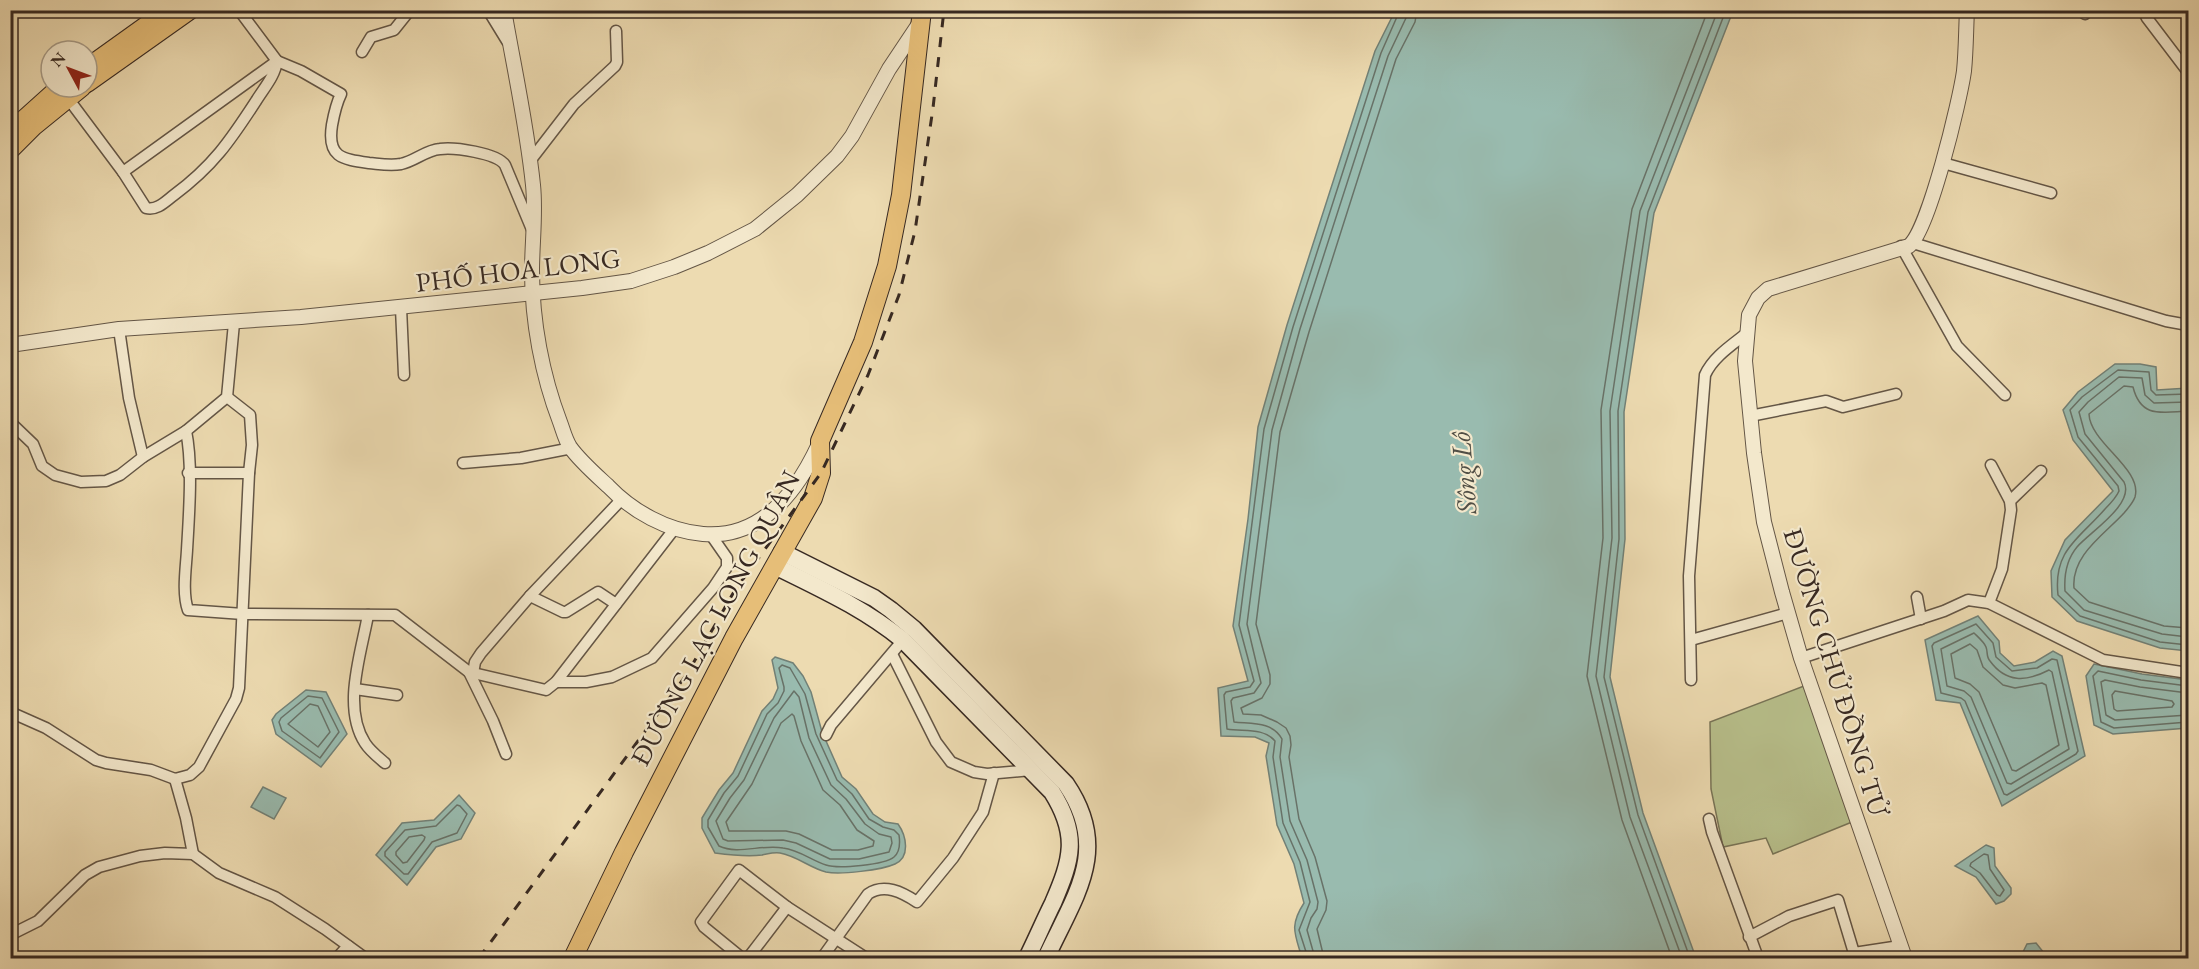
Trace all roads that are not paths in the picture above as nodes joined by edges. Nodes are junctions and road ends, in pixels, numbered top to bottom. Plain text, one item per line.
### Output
1 (168, 10) edge
2 (190, 10) edge
3 (239, 10) edge
4 (410, 10) edge
5 (488, 10) edge
6 (504, 10) edge
7 (1966, 10) edge
8 (2148, 10) edge
9 (921, 16) edge
10 (616, 31) dead end
11 (510, 46) junction
12 (362, 52) dead end
13 (99, 59) edge
14 (277, 61) junction
15 (2188, 72) edge
16 (99, 74) edge
17 (57, 99) edge
18 (61, 99) edge
19 (76, 99) edge
20 (10, 132) edge
21 (10, 150) edge
22 (530, 161) junction
23 (1943, 163) junction
24 (123, 172) junction
25 (2051, 193) dead end
26 (533, 232) junction
27 (1907, 244) junction
28 (533, 293) junction
29 (401, 308) junction
30 (234, 323) junction
31 (2188, 325) edge
32 (119, 329) junction
33 (1747, 333) junction
34 (10, 345) edge
35 (404, 375) dead end
36 (1896, 394) dead end
37 (2005, 395) dead end
38 (228, 397) junction
39 (1750, 416) junction
40 (10, 422) edge
41 (186, 430) junction
42 (820, 441) junction
43 (572, 448) junction
44 (143, 457) junction
45 (463, 463) dead end
46 (1991, 465) dead end
47 (2041, 471) dead end
48 (188, 473) junction
49 (249, 473) junction
50 (621, 500) junction
51 (2010, 501) junction
52 (675, 528) junction
53 (711, 535) junction
54 (778, 559) junction
55 (530, 596) junction
56 (1917, 597) dead end
57 (1989, 603) junction
58 (616, 604) junction
59 (1788, 613) junction
60 (243, 614) junction
61 (368, 615) junction
62 (1921, 619) junction
63 (903, 640) junction
64 (1691, 640) junction
65 (892, 654) junction
66 (1801, 658) junction
67 (471, 672) junction
68 (2188, 673) edge
69 (1691, 680) dead end
70 (556, 682) junction
71 (355, 689) junction
72 (968, 694) junction
73 (397, 695) dead end
74 (10, 712) edge
75 (826, 735) dead end
76 (506, 754) dead end
77 (385, 763) dead end
78 (1031, 770) junction
79 (994, 773) junction
80 (175, 779) junction
81 (1709, 819) dead end
82 (193, 854) junction
83 (787, 907) junction
84 (10, 935) edge
85 (1749, 937) junction
86 (836, 939) junction
87 (348, 946) junction
88 (1902, 952) edge
89 (337, 958) edge
90 (365, 958) edge
91 (573, 958) edge
92 (742, 958) edge
93 (748, 958) edge
94 (822, 958) edge
95 (864, 958) edge
96 (1027, 958) edge
97 (1046, 958) edge
98 (1758, 958) edge

1 - 13 main road
2 - 16 main road
3 - 14 street
4 - 12 street
5 - 11 street
6 - 11 street
7 - 23 street
8 - 15 street
9 - 28 street, PHỐ HOA LONG
9 - 42 main road, ĐƯỜNG LẠC LONG QUÂN
10 - 22 street
11 - 22 street
14 - 24 street
14 - 24 street
14 - 26 street
17 - 20 main road
18 - 21 main road
19 - 24 street
22 - 26 street
23 - 25 street
23 - 27 street
26 - 28 street
27 - 31 street
27 - 33 street, ĐƯỜNG CHỬ ĐỒNG TỬ
27 - 37 street
28 - 29 street, PHỐ HOA LONG
28 - 43 street
29 - 30 street, PHỐ HOA LONG
29 - 35 street
30 - 32 street, PHỐ HOA LONG
30 - 38 street
32 - 34 street, PHỐ HOA LONG
32 - 44 street
33 - 39 street, ĐƯỜNG CHỬ ĐỒNG TỬ
33 - 64 street
36 - 39 street
38 - 41 street
38 - 49 street
39 - 59 street, ĐƯỜNG CHỬ ĐỒNG TỬ
40 - 44 street
41 - 44 street
41 - 48 street
42 - 53 street
42 - 54 main road, ĐƯỜNG LẠC LONG QUÂN
43 - 45 street
43 - 50 street
46 - 51 street
47 - 51 street
48 - 49 street
48 - 60 street
49 - 60 street
50 - 52 street
50 - 55 street
51 - 57 street
52 - 53 street
52 - 58 street
53 - 70 street
54 - 63 main road
54 - 72 main road
54 - 91 main road, ĐƯỜNG LẠC LONG QUÂN
55 - 58 street
55 - 67 street
56 - 62 street
57 - 62 street
57 - 68 street
58 - 70 street
59 - 64 street
59 - 66 street, ĐƯỜNG CHỬ ĐỒNG TỬ
60 - 61 street
60 - 80 street
61 - 67 street
61 - 71 street
62 - 66 street
63 - 65 street
63 - 72 main road
64 - 69 street
65 - 75 street
65 - 79 street
66 - 88 street, ĐƯỜNG CHỬ ĐỒNG TỬ
67 - 70 street
67 - 76 street
71 - 73 street
71 - 77 street
72 - 78 main road
72 - 97 main road
74 - 80 street
78 - 79 street
78 - 96 main road
79 - 86 street
80 - 82 street
81 - 85 street
82 - 84 street
82 - 87 street
83 - 86 street
83 - 92 street
83 - 93 street
85 - 88 street
85 - 98 street
86 - 94 street
86 - 95 street
87 - 89 street
87 - 90 street

